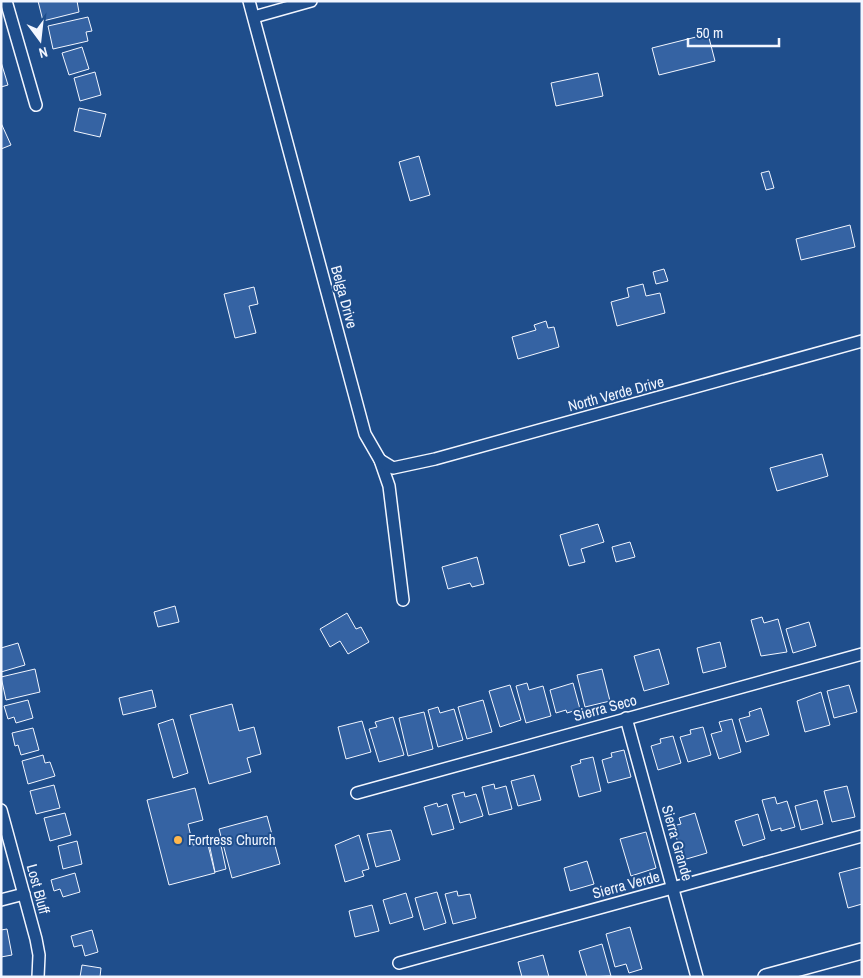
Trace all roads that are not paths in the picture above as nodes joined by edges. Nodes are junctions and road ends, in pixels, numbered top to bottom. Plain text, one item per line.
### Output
1 (6, 1) edge
2 (250, 1) edge
3 (310, 1) edge
4 (254, 17) junction
5 (36, 105) dead end
6 (862, 342) edge
7 (380, 460) junction
8 (403, 600) dead end
9 (862, 654) edge
10 (626, 718) junction
11 (357, 793) dead end
12 (1, 810) edge
13 (862, 836) edge
14 (674, 887) junction
15 (24, 894) junction
16 (1, 900) edge
17 (862, 951) edge
18 (398, 963) dead end
19 (38, 977) edge
20 (698, 977) edge
21 (766, 977) edge

1 - 5 street
2 - 4 street, Belga Drive
3 - 4 street
4 - 7 street, Belga Drive
6 - 7 street, North Verde Drive
7 - 8 street, Belga Drive
9 - 10 street, Sierra Seco
10 - 11 street, Sierra Seco
10 - 14 street, Sierra Grande
12 - 15 street, Lost Bluff
13 - 14 street, Sierra Verde
14 - 18 street, Sierra Verde
14 - 20 street, Sierra Grande
15 - 16 street
15 - 19 street, Lost Bluff
17 - 21 main road

